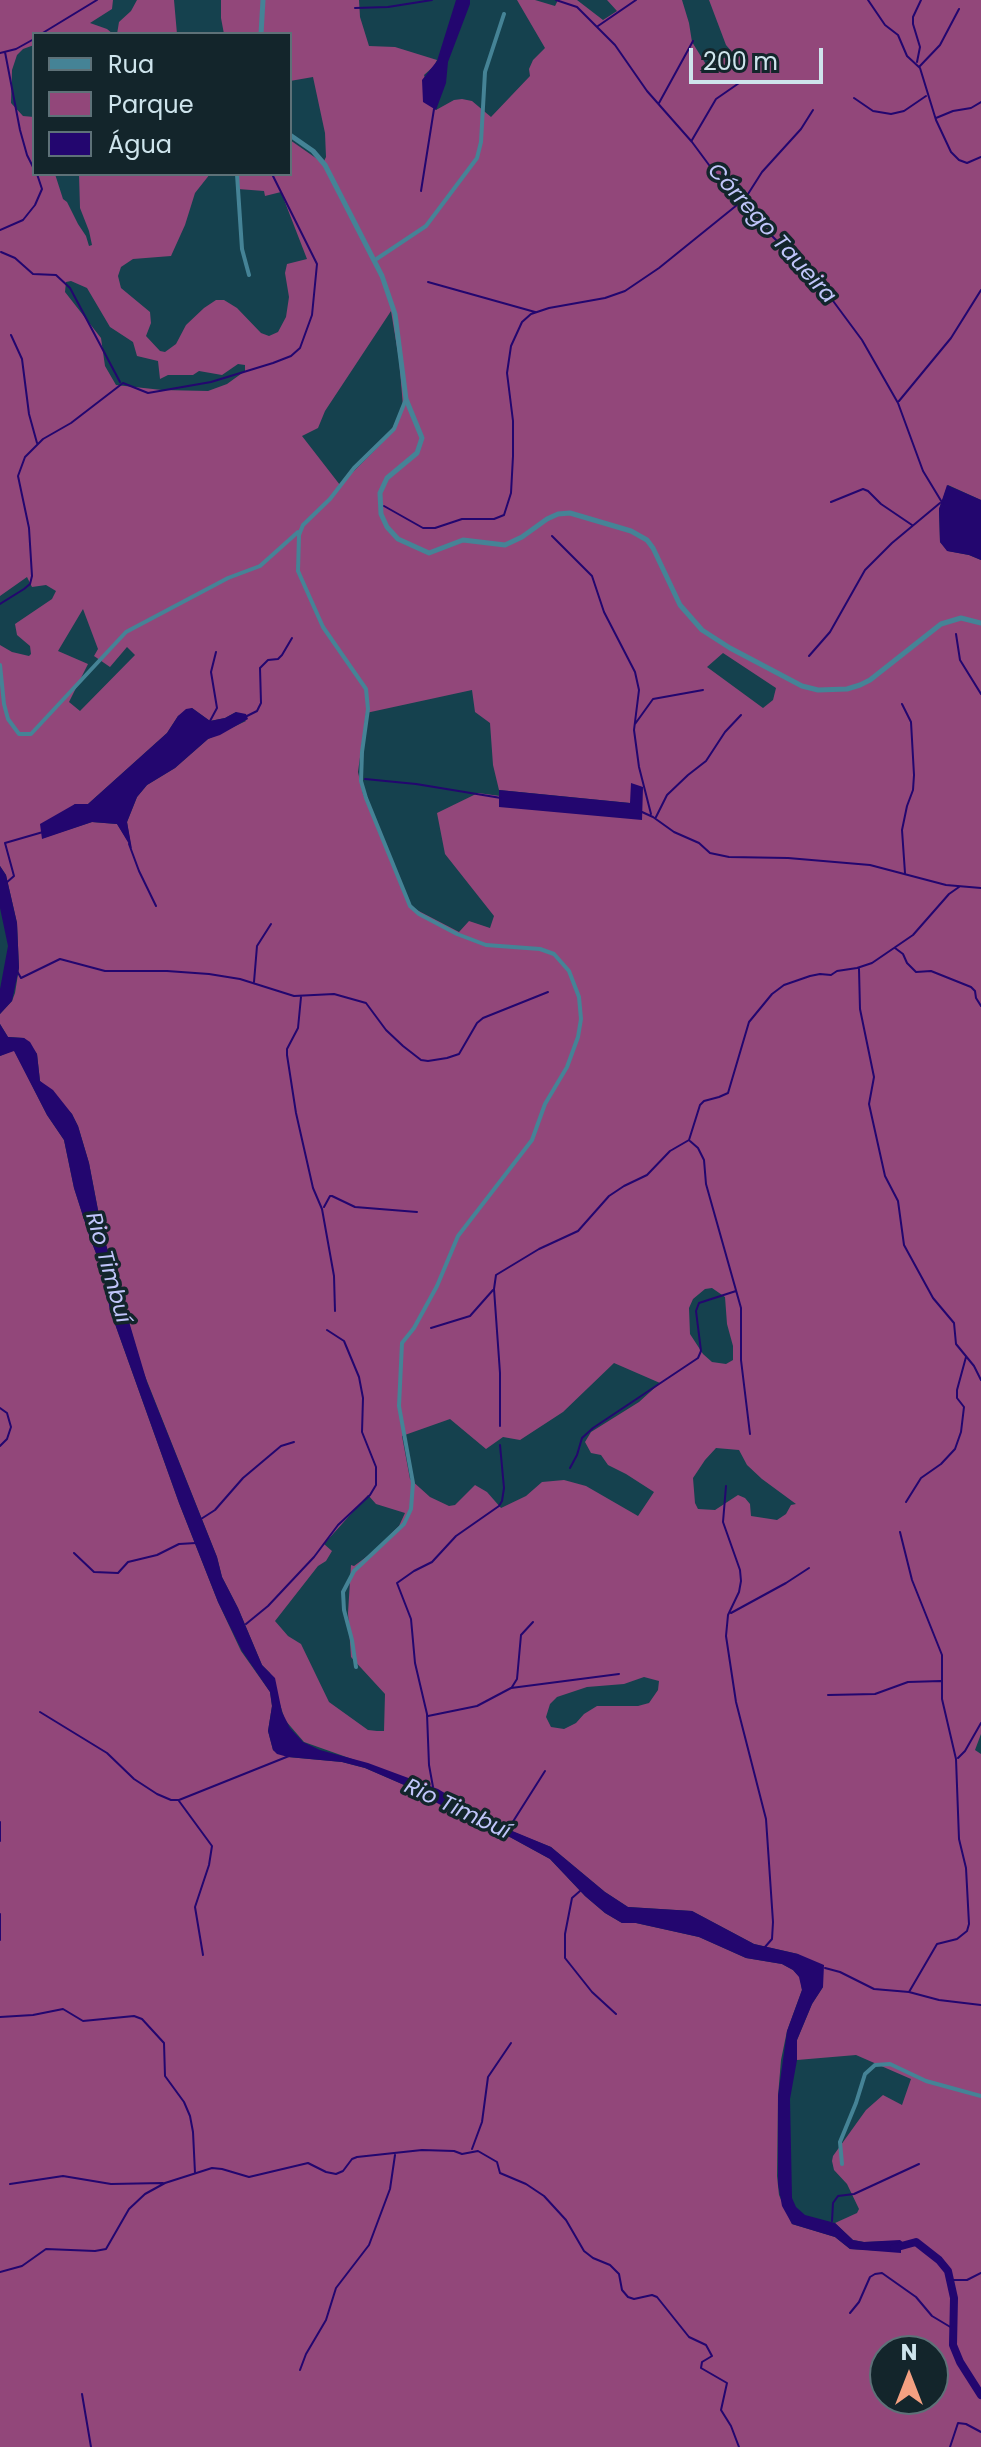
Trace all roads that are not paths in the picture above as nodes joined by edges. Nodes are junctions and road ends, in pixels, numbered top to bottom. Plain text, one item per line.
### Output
1 (263, 0) edge
2 (504, 14) dead end
3 (261, 32) edge
4 (292, 136) edge
5 (237, 176) edge
6 (375, 260) junction
7 (249, 275) dead end
8 (406, 399) junction
9 (301, 529) junction
10 (981, 623) edge
11 (0, 665) edge
12 (356, 1667) dead end
13 (981, 2096) edge
14 (842, 2164) dead end

1 - 3 street
2 - 6 street
4 - 6 street
5 - 7 street
6 - 8 street
8 - 9 street
8 - 10 street
9 - 11 street
9 - 12 street
13 - 14 street

